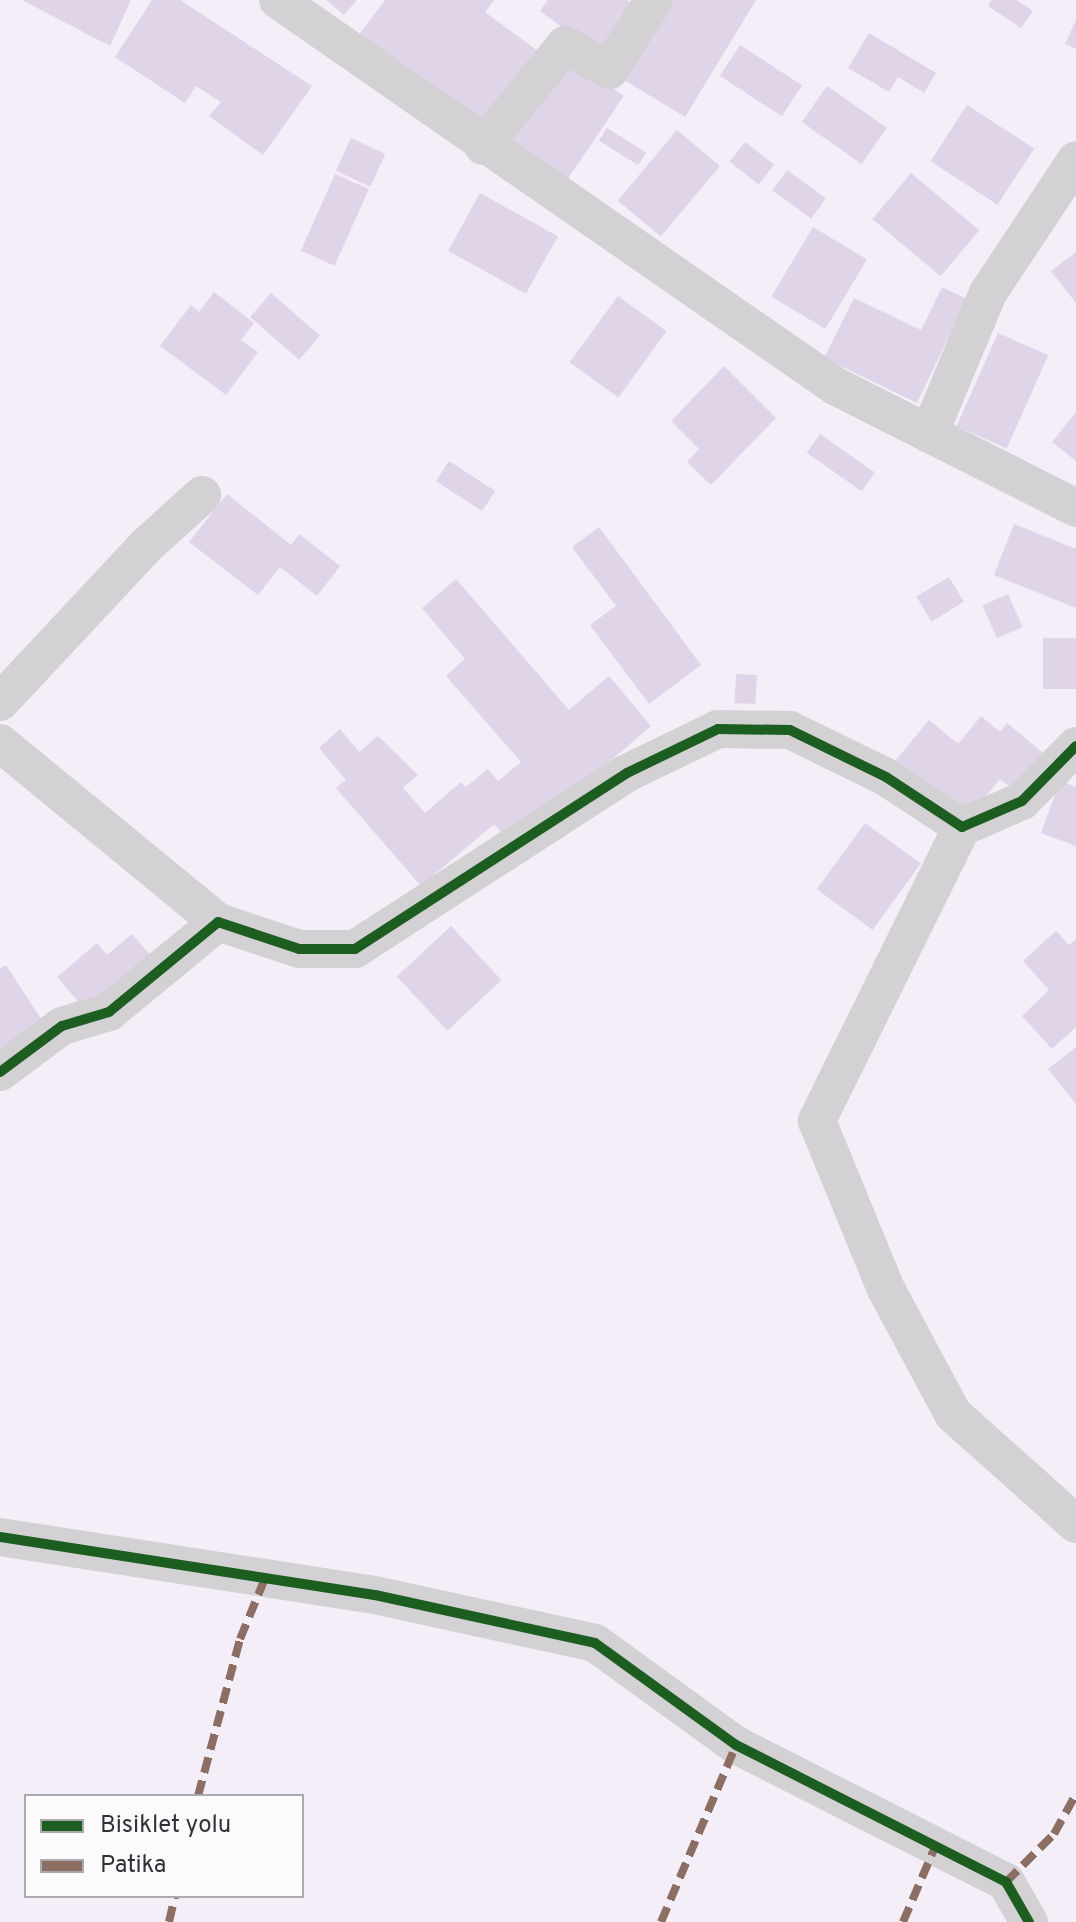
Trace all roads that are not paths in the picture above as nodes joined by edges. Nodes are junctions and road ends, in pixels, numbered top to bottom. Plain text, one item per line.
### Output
1 (278, 0) edge
2 (654, 0) edge
3 (483, 146) junction
4 (1076, 160) edge
5 (929, 434) junction
6 (202, 495) dead end
7 (1076, 508) edge
8 (0, 702) edge
9 (0, 743) edge
10 (1076, 746) edge
11 (962, 827) junction
12 (218, 922) junction
13 (0, 1072) edge
14 (1076, 1524) edge
15 (0, 1537) edge
16 (1029, 1922) edge

1 - 3 street
2 - 3 street
3 - 5 street
4 - 5 street
5 - 7 street
6 - 8 street
9 - 12 street
10 - 11 street
11 - 12 street
11 - 14 street
12 - 13 street
15 - 16 street

